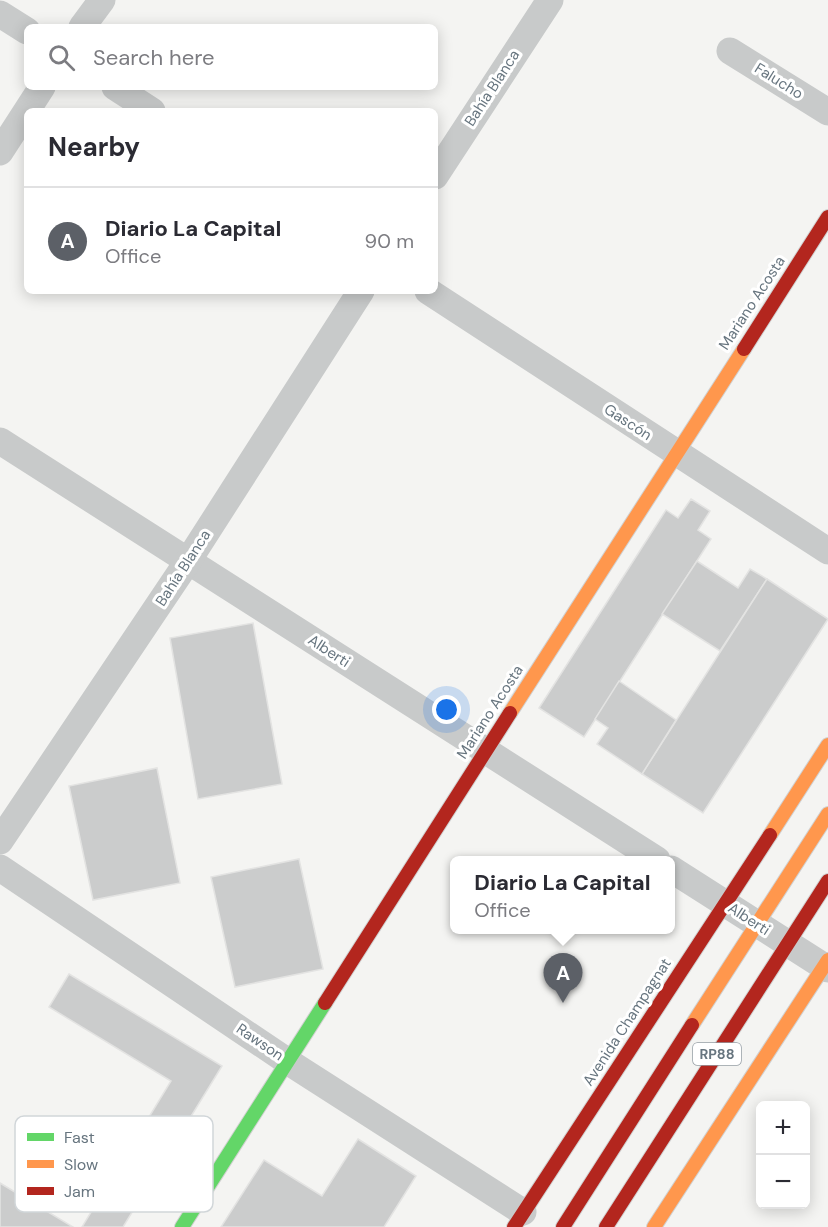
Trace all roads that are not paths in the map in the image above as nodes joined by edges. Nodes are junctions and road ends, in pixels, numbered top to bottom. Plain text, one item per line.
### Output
1 (102, 0) edge
2 (550, 0) edge
3 (0, 14) edge
4 (84, 24) edge
5 (24, 29) edge
6 (730, 51) dead end
7 (40, 90) edge
8 (120, 90) edge
9 (28, 108) edge
10 (147, 108) edge
11 (828, 112) edge
12 (24, 115) edge
13 (0, 152) edge
14 (438, 171) edge
15 (828, 217) edge
16 (359, 294) edge
17 (433, 294) edge
18 (0, 441) edge
19 (675, 453) junction
20 (828, 551) edge
21 (188, 561) junction
22 (828, 745) edge
23 (485, 751) junction
24 (828, 814) edge
25 (0, 841) edge
26 (649, 856) edge
27 (0, 868) edge
28 (675, 872) edge
29 (828, 881) edge
30 (724, 903) junction
31 (757, 924) junction
32 (788, 944) junction
33 (827, 965) edge
34 (287, 1061) junction
35 (213, 1178) edge
36 (191, 1212) edge
37 (519, 1219) edge
38 (182, 1227) edge
39 (563, 1227) edge
40 (606, 1227) edge
41 (654, 1227) edge

1 - 4 street
2 - 14 street, Bahía Blanca
3 - 5 street
6 - 11 street, Falucho
7 - 9 street
8 - 10 street
12 - 13 street
15 - 19 main road, Mariano Acosta
16 - 21 street, Bahía Blanca
17 - 19 street, Gascón
18 - 21 street, Alberti
19 - 20 street, Gascón
19 - 23 main road, Mariano Acosta
21 - 23 street, Alberti
21 - 25 street, Bahía Blanca
22 - 30 main road, Avenida Champagnat
23 - 26 street, Alberti
23 - 34 main road, Mariano Acosta
24 - 31 main road, RP88
27 - 34 street, Rawson
28 - 30 street, Alberti
29 - 32 main road, RP88
30 - 31 street, Alberti
30 - 37 main road, Avenida Champagnat
31 - 32 street, Alberti
31 - 39 main road, RP88
32 - 33 street, Alberti
32 - 40 main road, RP88
33 - 41 main road
34 - 35 main road, Mariano Acosta
34 - 37 street, Rawson
36 - 38 main road, Mariano Acosta

